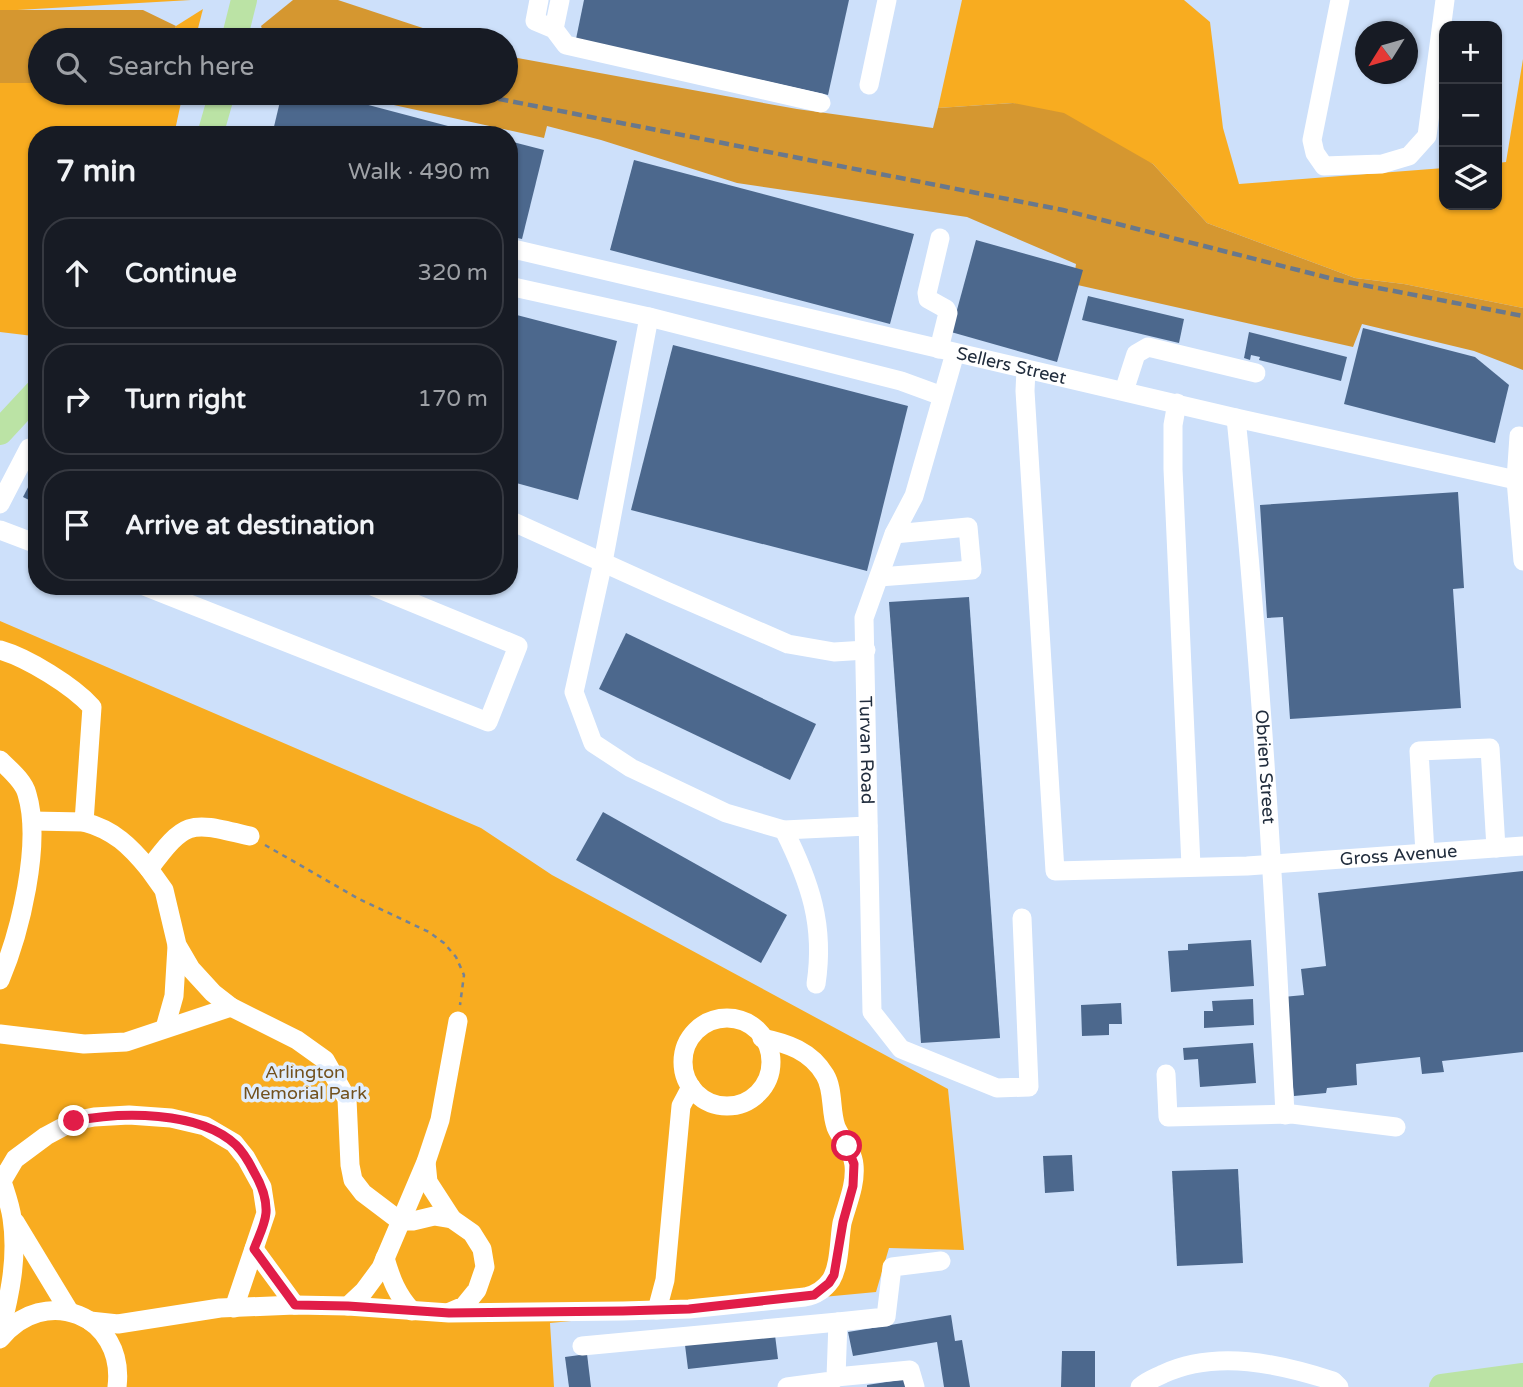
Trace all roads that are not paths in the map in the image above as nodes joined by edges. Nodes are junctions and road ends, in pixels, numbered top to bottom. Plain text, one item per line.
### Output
1 (244, 0) edge
2 (540, 0) edge
3 (560, 0) edge
4 (887, 0) edge
5 (1340, 0) edge
6 (1445, 0) edge
7 (237, 28) edge
8 (554, 29) junction
9 (869, 85) dead end
10 (821, 103) dead end
11 (218, 105) edge
12 (212, 126) edge
13 (940, 238) dead end
14 (518, 250) edge
15 (518, 288) edge
16 (649, 317) junction
17 (947, 351) junction
18 (1026, 369) junction
19 (1256, 373) dead end
20 (28, 382) edge
21 (1124, 391) junction
22 (942, 396) junction
23 (28, 402) edge
24 (1177, 403) junction
25 (0, 412) edge
26 (1236, 418) junction
27 (0, 432) edge
28 (1519, 436) dead end
29 (28, 450) edge
30 (1516, 480) junction
31 (0, 504) edge
32 (518, 524) edge
33 (0, 530) edge
34 (894, 534) junction
35 (28, 541) edge
36 (1523, 561) edge
37 (603, 562) junction
38 (879, 577) junction
39 (172, 595) edge
40 (394, 595) edge
41 (0, 650) edge
42 (866, 650) junction
43 (0, 760) edge
44 (32, 821) junction
45 (84, 822) junction
46 (868, 826) junction
47 (784, 830) junction
48 (250, 836) road end
49 (1523, 846) edge
50 (1496, 848) junction
51 (1425, 853) junction
52 (1273, 864) junction
53 (1191, 866) junction
54 (149, 869) junction
55 (1022, 918) dead end
56 (177, 945) junction
57 (0, 981) edge
58 (816, 984) dead end
59 (231, 1007) junction
60 (458, 1021) road end
61 (165, 1028) junction
62 (0, 1034) edge
63 (762, 1038) junction
64 (1166, 1074) dead end
65 (691, 1087) junction
66 (1285, 1115) junction
67 (1396, 1127) dead end
68 (426, 1162) junction
69 (1, 1178) edge
70 (12, 1217) junction
71 (452, 1219) junction
72 (400, 1221) junction
73 (254, 1249) junction
74 (385, 1258) junction
75 (941, 1261) dead end
76 (295, 1305) junction
77 (348, 1306) junction
78 (234, 1308) junction
79 (657, 1310) junction
80 (69, 1311) junction
81 (412, 1311) junction
82 (449, 1313) junction
83 (90, 1321) junction
84 (142, 1322) junction
85 (838, 1322) junction
86 (0, 1333) edge
87 (0, 1339) edge
88 (582, 1346) dead end
89 (114, 1351) junction
90 (1523, 1376) edge
91 (836, 1377) junction
92 (117, 1387) edge
93 (787, 1387) edge
94 (915, 1387) edge
95 (1140, 1387) edge
96 (1339, 1387) edge
97 (1442, 1387) edge

1 - 7 main road
2 - 8 street
3 - 8 street
4 - 9 street
5 - 6 street
8 - 10 street
11 - 12 main road
13 - 17 street, Turvan Road
14 - 17 street, Sellers Street
15 - 16 street
16 - 22 street
16 - 37 street
17 - 18 street, Sellers Street
17 - 22 street, Turvan Road
18 - 21 street, Sellers Street
18 - 53 street, Gross Avenue
19 - 21 street
20 - 25 main road
21 - 24 street, Sellers Street
22 - 34 street, Turvan Road
23 - 27 main road
24 - 26 street, Sellers Street
24 - 53 street
26 - 30 street, Sellers Street
26 - 52 street, Obrien Street
28 - 30 street
29 - 31 street
30 - 36 street
32 - 37 street
33 - 35 street
34 - 38 street, Turvan Road
34 - 38 street
37 - 42 street
37 - 47 street
38 - 42 street, Turvan Road
39 - 40 street
41 - 45 street
42 - 46 street, Turvan Road
43 - 44 street
44 - 45 street
44 - 57 street
45 - 54 street
46 - 47 street
46 - 55 street, Turvan Road
47 - 58 street
48 - 54 street
49 - 50 street, Gross Avenue
50 - 51 street, Gross Avenue
50 - 51 street
51 - 52 street, Gross Avenue
52 - 53 street, Gross Avenue
52 - 66 street, Obrien Street
54 - 56 street
56 - 59 street
56 - 61 street
59 - 61 street
59 - 72 street
60 - 68 street
61 - 62 street
63 - 65 street
63 - 65 street
63 - 79 street
64 - 66 street
65 - 79 street
66 - 67 street
68 - 71 street
68 - 72 street
69 - 70 street
69 - 73 street
70 - 80 street
70 - 86 street
71 - 72 street
71 - 82 street
72 - 74 street
73 - 76 street
73 - 78 street
74 - 77 street
74 - 81 street
75 - 85 street
76 - 77 street
76 - 78 street
77 - 81 street
78 - 84 street
79 - 82 street
80 - 83 street
80 - 87 street
81 - 82 street
83 - 84 street
83 - 89 street
84 - 89 street
85 - 88 street
85 - 91 street
89 - 92 street
90 - 97 main road
91 - 93 street
91 - 94 street
95 - 96 street

